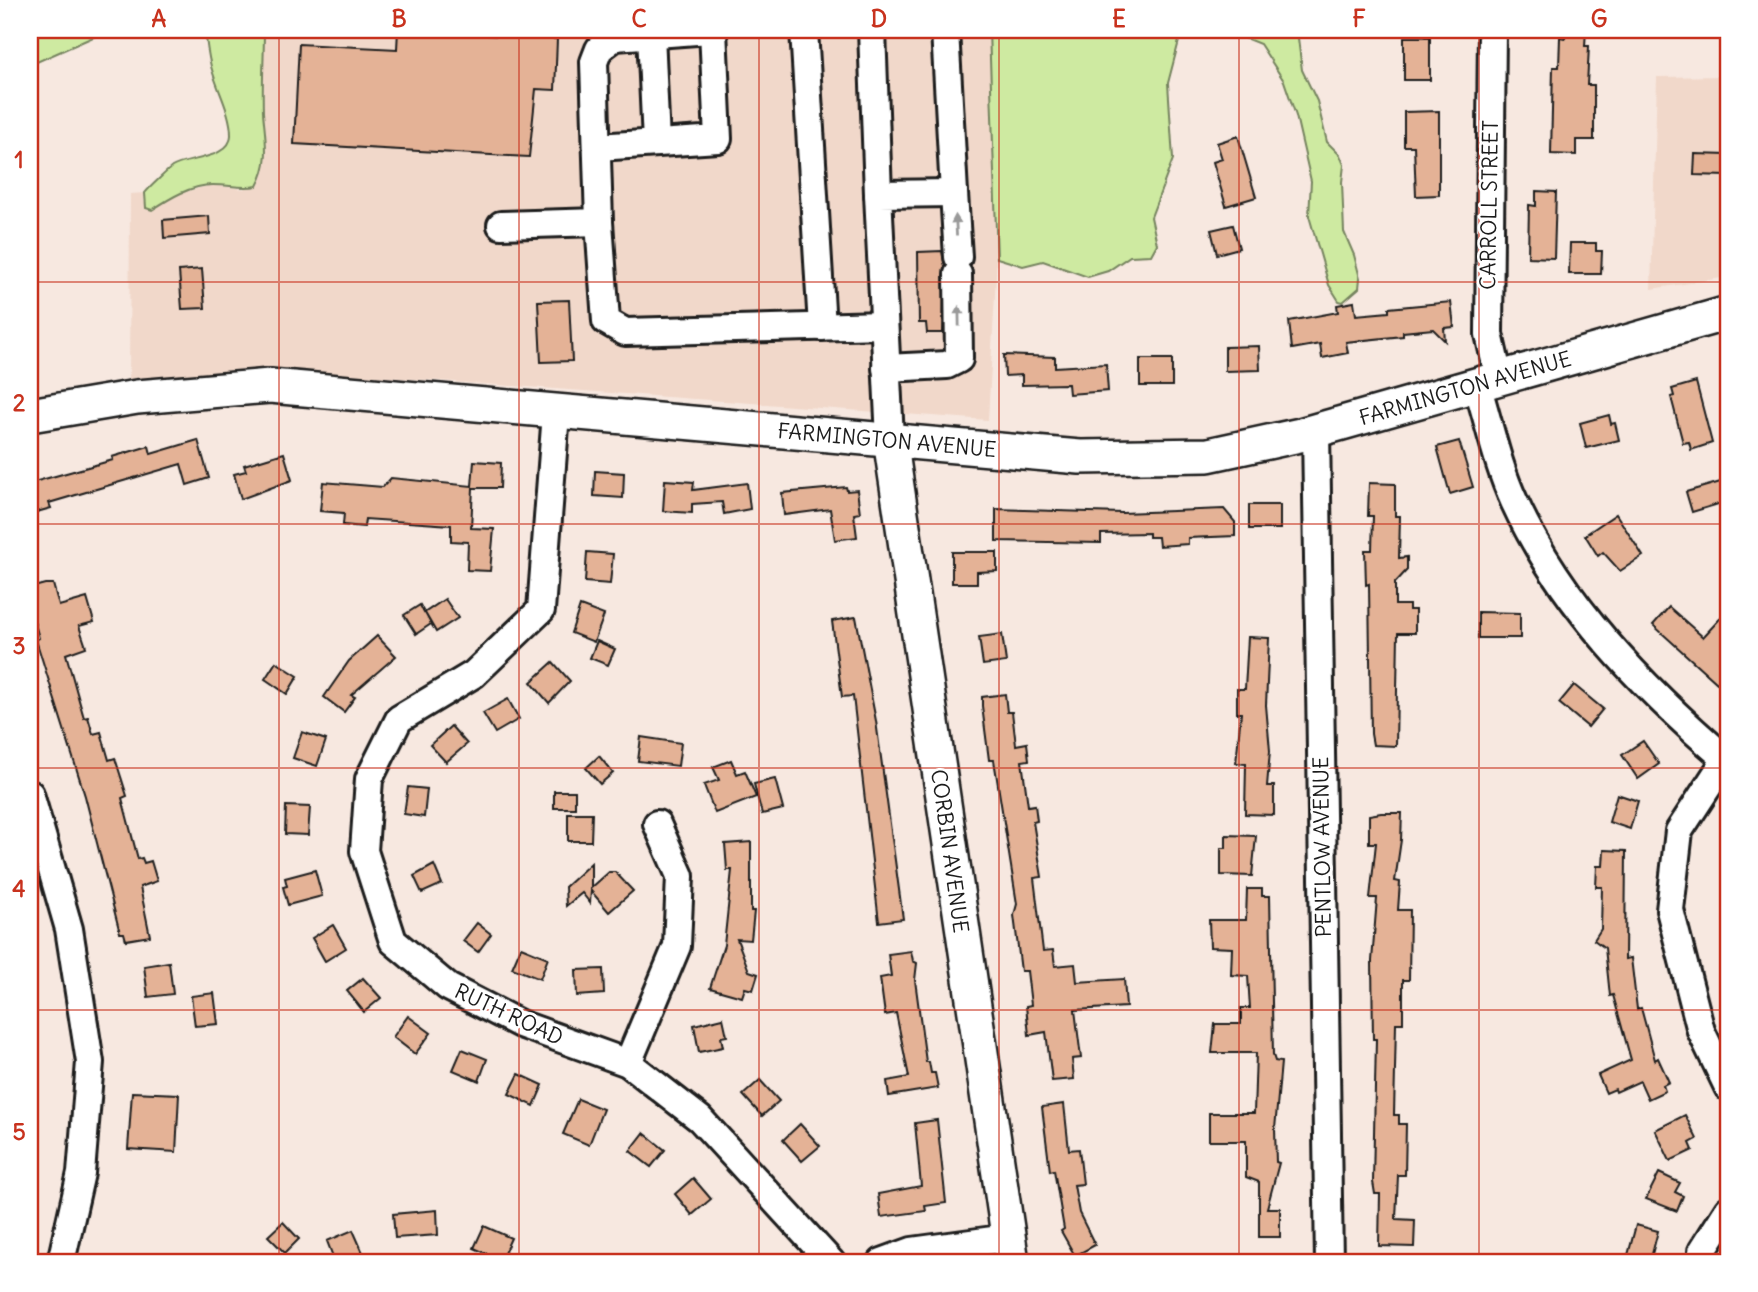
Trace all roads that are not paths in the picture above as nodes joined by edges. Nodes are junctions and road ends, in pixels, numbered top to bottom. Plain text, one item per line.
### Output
1 (711, 30) edge
2 (804, 30) edge
3 (872, 30) edge
4 (945, 30) edge
5 (1492, 30) edge
6 (650, 34) junction
7 (656, 143) junction
8 (598, 147) junction
9 (954, 193) junction
10 (878, 194) junction
11 (599, 222) junction
12 (500, 225) dead end
13 (1728, 313) edge
14 (883, 325) junction
15 (822, 327) junction
16 (886, 368) junction
17 (1488, 382) junction
18 (556, 413) junction
19 (30, 415) edge
20 (1316, 431) junction
21 (890, 439) junction
22 (1727, 760) edge
23 (30, 794) edge
24 (657, 824) dead end
25 (628, 1063) junction
26 (1728, 1087) edge
27 (1728, 1210) edge
28 (1010, 1250) edge
29 (61, 1262) edge
30 (831, 1262) edge
31 (882, 1262) edge
32 (1329, 1262) edge
33 (1702, 1262) edge

1 - 6 street
1 - 7 street
2 - 15 street
3 - 10 street
4 - 9 street
5 - 17 street, CARROLL STREET
6 - 7 street
6 - 8 street
7 - 8 street
8 - 11 street
9 - 10 street
16 -> 9 street
10 - 14 street
11 - 12 street
11 - 15 street
13 - 17 main road, FARMINGTON AVENUE
14 - 15 street
14 - 16 street
16 - 21 street
17 - 20 main road, FARMINGTON AVENUE
17 - 22 street, CARROLL STREET
18 - 19 main road, FARMINGTON AVENUE
18 - 21 main road, FARMINGTON AVENUE
18 - 25 street, RUTH ROAD
20 - 21 main road, FARMINGTON AVENUE
20 - 32 street, PENTLOW AVENUE
21 - 28 main road, CORBIN AVENUE
22 - 26 street
23 - 29 street
24 - 25 street
25 - 30 street, RUTH ROAD
27 - 33 street
28 - 31 street

